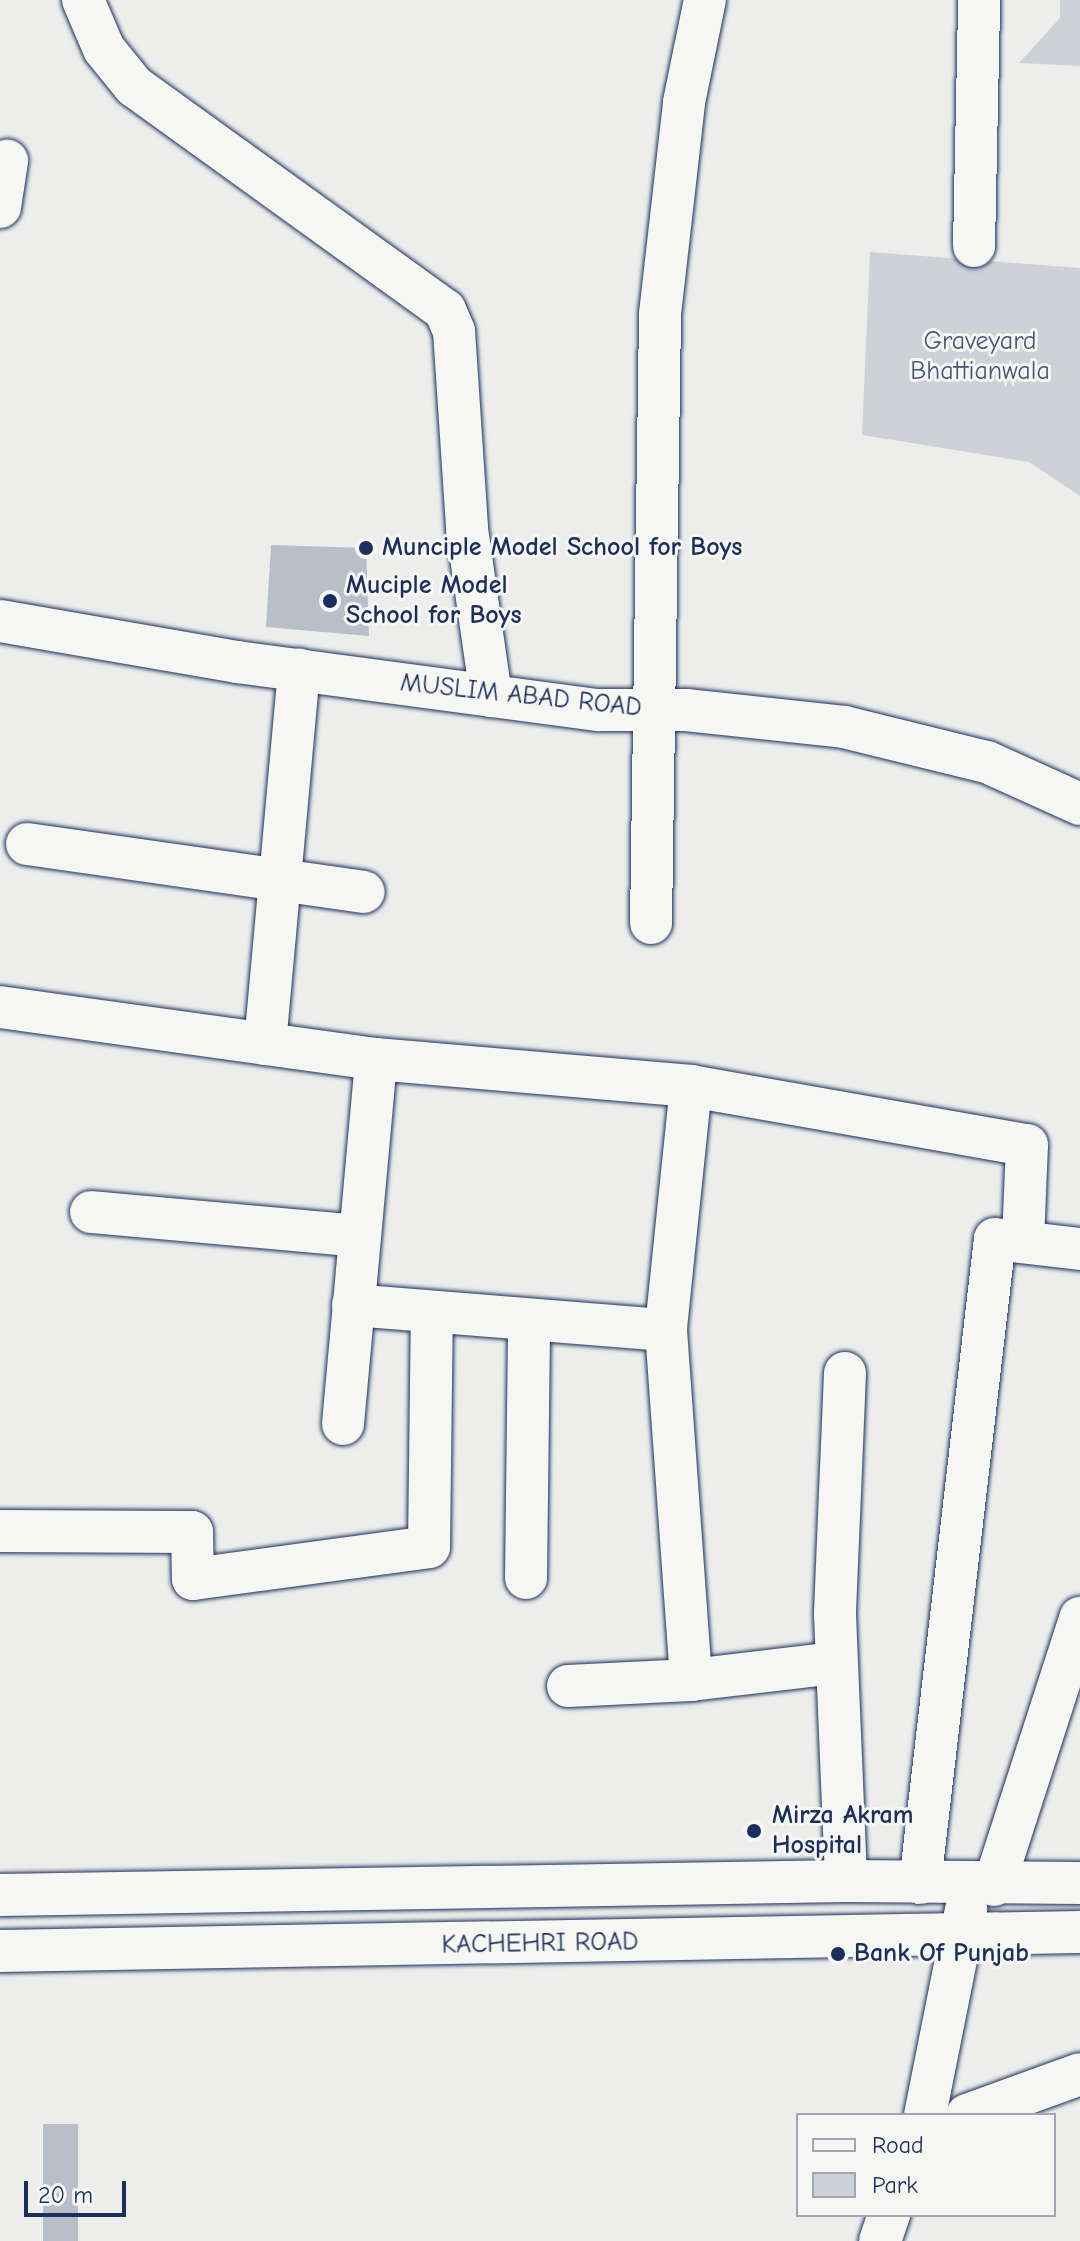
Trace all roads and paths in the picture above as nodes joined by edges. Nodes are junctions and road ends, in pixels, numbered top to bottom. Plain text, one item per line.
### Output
1 (83, 0) edge
2 (705, 0) edge
3 (979, 0) edge
4 (7, 161) dead end
5 (0, 207) edge
6 (974, 246) dead end
7 (0, 621) edge
8 (299, 670) junction
9 (491, 696) junction
10 (654, 711) junction
11 (1080, 804) edge
12 (27, 844) dead end
13 (281, 879) junction
14 (364, 892) dead end
15 (651, 923) dead end
16 (0, 1007) edge
17 (265, 1044) junction
18 (376, 1059) junction
19 (691, 1086) junction
20 (91, 1212) dead end
21 (360, 1236) junction
22 (1023, 1242) junction
23 (1080, 1249) edge
24 (353, 1305) junction
25 (432, 1312) junction
26 (529, 1320) junction
27 (666, 1330) junction
28 (845, 1373) dead end
29 (343, 1424) dead end
30 (0, 1531) edge
31 (526, 1578) dead end
32 (1080, 1618) edge
33 (836, 1663) junction
34 (691, 1680) junction
35 (568, 1686) dead end
36 (846, 1881) junction
37 (920, 1883) junction
38 (1080, 1883) edge
39 (983, 1884) junction
40 (384, 1888) junction
41 (0, 1895) edge
42 (1080, 1932) edge
43 (960, 1936) junction
44 (385, 1947) junction
45 (0, 1951) edge
46 (1080, 2074) edge
47 (925, 2113) edge
48 (973, 2113) edge
49 (888, 2217) edge
50 (880, 2241) edge

1 - 9 street
2 - 10 street
3 - 6 street
4 - 5 street
7 - 8 street, MUSLIM ABAD ROAD
8 - 9 street, MUSLIM ABAD ROAD
8 - 13 street
9 - 10 street, MUSLIM ABAD ROAD
10 - 11 street, MUSLIM ABAD ROAD
10 - 15 street
12 - 13 street
13 - 14 street
13 - 17 street
16 - 17 street
17 - 18 street
18 - 19 street
18 - 21 street
19 - 22 street
19 - 27 street
20 - 21 street
21 - 24 street
22 - 23 street
22 - 37 street
24 - 25 street
24 - 29 street
25 - 26 street
25 - 30 street
26 - 27 street
26 - 31 street
27 - 34 street
28 - 33 street
32 - 39 street
33 - 34 street
33 - 36 street
34 - 35 street
36 - 37 street
36 - 40 street
37 - 39 street
38 - 39 street
39 - 43 street
40 - 41 street
40 - 44 street
42 - 43 street, KACHEHRI ROAD
43 - 44 street, KACHEHRI ROAD
43 - 47 street
44 - 45 street, KACHEHRI ROAD
46 - 48 street
49 - 50 street

